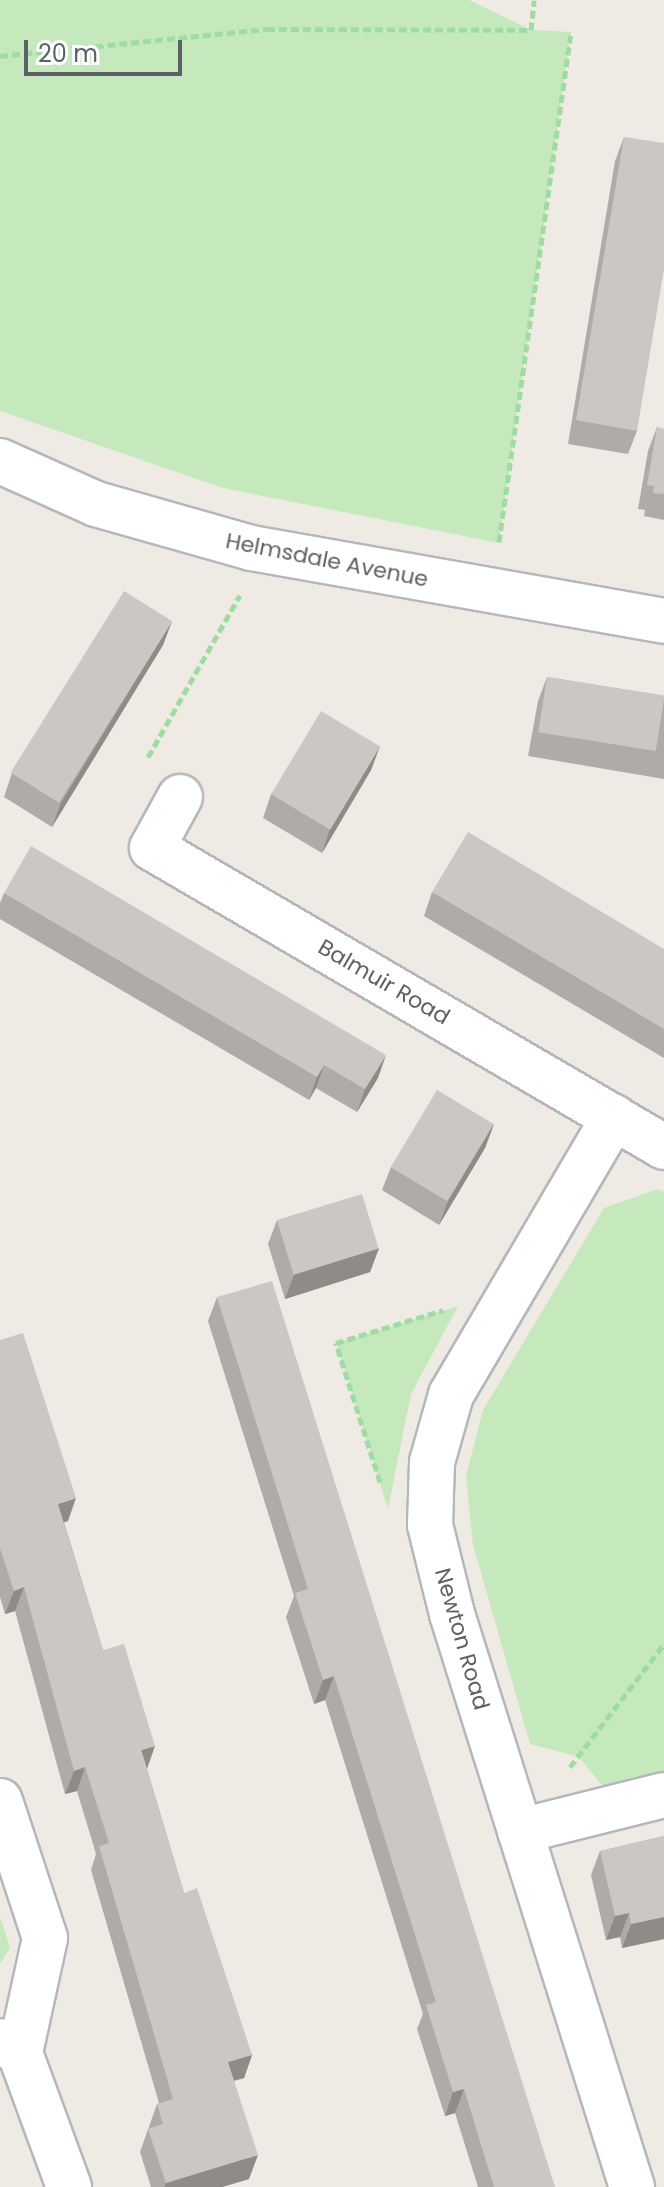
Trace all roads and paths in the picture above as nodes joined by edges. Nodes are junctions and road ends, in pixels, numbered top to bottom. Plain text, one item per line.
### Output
1 (534, 0) edge
2 (571, 32) dead end
3 (0, 56) edge
4 (0, 461) edge
5 (251, 548) junction
6 (492, 592) junction
7 (664, 621) edge
8 (180, 797) joint
9 (614, 1117) junction
10 (664, 1147) edge
11 (488, 1324) junction
12 (430, 1525) junction
13 (664, 1644) edge
14 (569, 1769) dead end
15 (664, 1795) edge
16 (0, 1801) edge
17 (520, 1831) junction
18 (10, 2047) edge
19 (69, 2187) edge
20 (632, 2187) edge

1 - 3 path
2 - 6 path
4 - 5 street, Helmsdale Avenue
5 - 6 street, Helmsdale Avenue
5 - 8 path
6 - 7 street, Helmsdale Avenue
8 - 9 street, Balmuir Road
9 - 10 street, Balmuir Road
9 - 11 street, Newton Road
11 - 12 street, Newton Road
11 - 12 path
12 - 17 street, Newton Road
13 - 14 path
15 - 17 street
16 - 18 street
17 - 20 street, Newton Road
18 - 19 street

